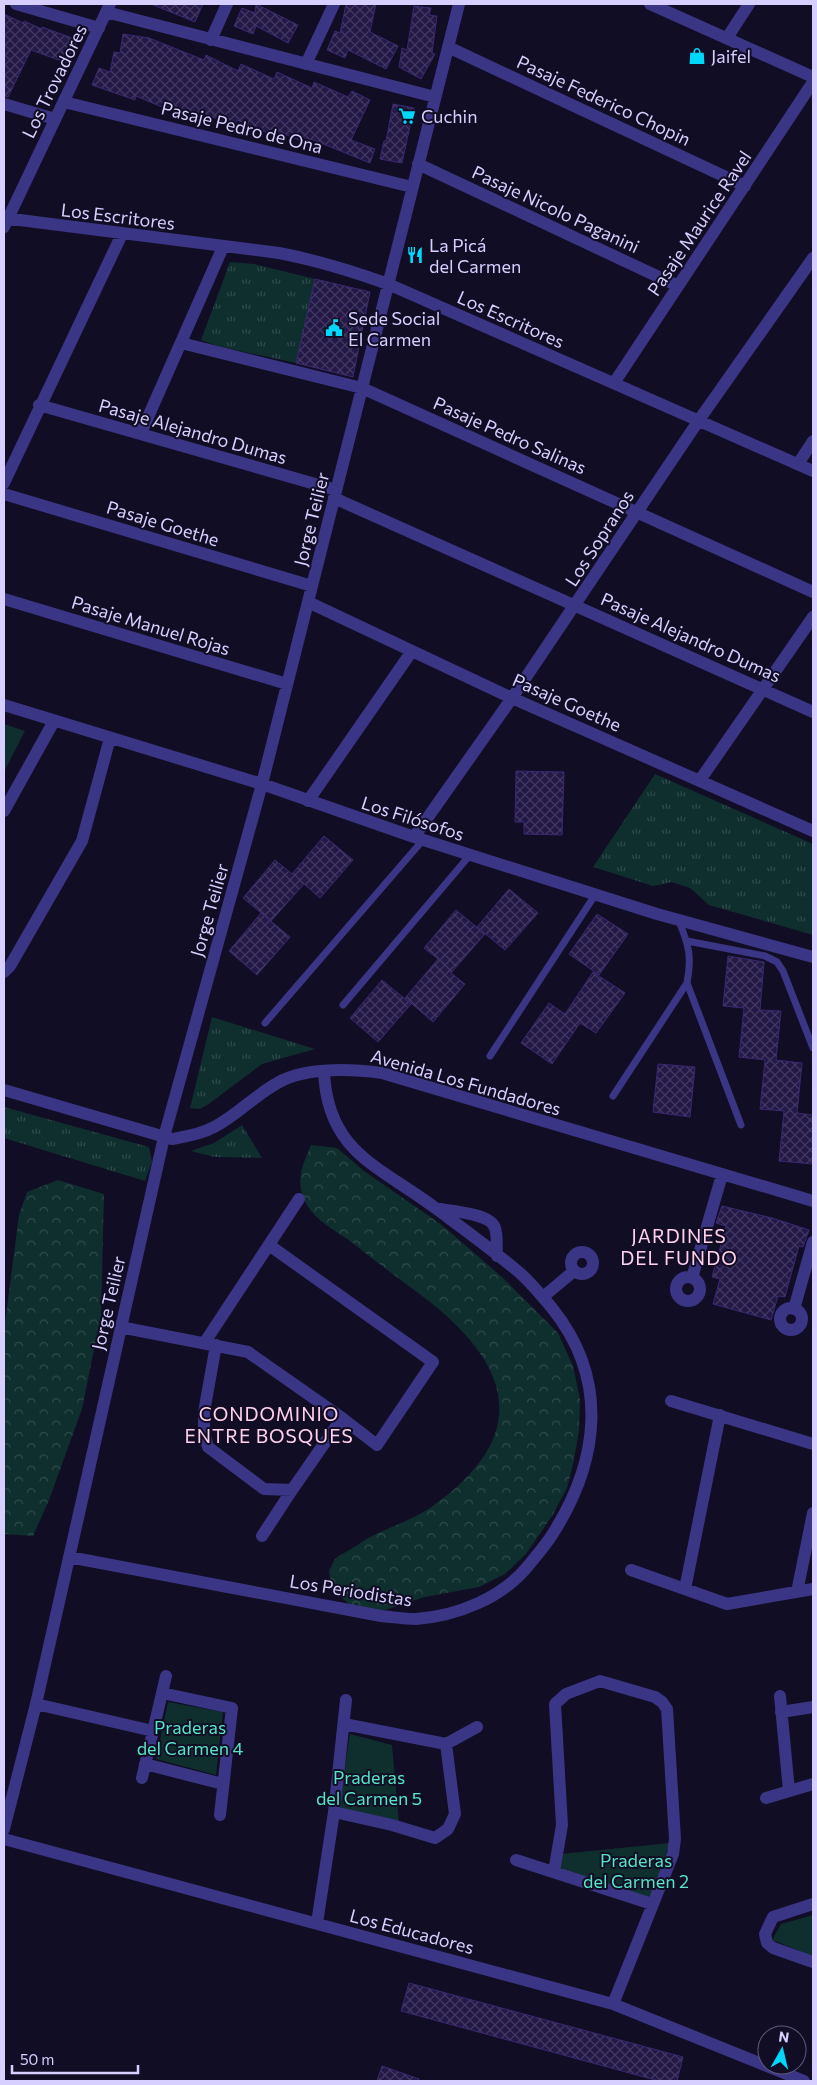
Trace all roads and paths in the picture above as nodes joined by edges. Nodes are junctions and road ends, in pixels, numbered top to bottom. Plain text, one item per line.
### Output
1 (16, 4) edge
2 (227, 4) edge
3 (334, 4) edge
4 (458, 4) edge
5 (650, 4) edge
6 (749, 4) edge
7 (108, 8) edge
8 (99, 28) junction
9 (727, 38) junction
10 (211, 40) junction
11 (448, 47) junction
12 (306, 64) junction
13 (813, 77) edge
14 (813, 82) edge
15 (435, 97) junction
16 (64, 102) junction
17 (4, 104) edge
18 (55, 119) junction
19 (418, 164) junction
20 (745, 186) junction
21 (412, 187) junction
22 (5, 221) edge
23 (122, 234) junction
24 (223, 247) junction
25 (813, 258) edge
26 (388, 284) junction
27 (678, 286) junction
28 (181, 343) junction
29 (614, 383) junction
30 (362, 388) junction
31 (40, 405) junction
32 (699, 420) junction
33 (141, 433) junction
34 (813, 441) edge
35 (798, 464) junction
36 (813, 471) edge
37 (4, 483) edge
38 (4, 494) edge
39 (335, 494) junction
40 (638, 511) junction
41 (312, 586) junction
42 (813, 592) edge
43 (4, 599) edge
44 (308, 602) junction
45 (576, 605) junction
46 (813, 616) edge
47 (412, 651) junction
48 (287, 684) junction
49 (763, 689) junction
50 (512, 698) junction
51 (4, 705) edge
52 (813, 712) edge
53 (54, 721) junction
54 (110, 738) junction
55 (700, 780) junction
56 (262, 784) junction
57 (308, 801) junction
58 (4, 811) edge
59 (813, 831) edge
60 (419, 838) junction
61 (470, 855) junction
62 (595, 895) junction
63 (679, 921) junction
64 (687, 941) junction
65 (813, 957) edge
66 (4, 972) edge
67 (687, 983) junction
68 (343, 1005) dead end
69 (265, 1023) dead end
70 (813, 1048) edge
71 (490, 1056) dead end
72 (324, 1071) junction
73 (4, 1090) edge
74 (613, 1096) dead end
75 (741, 1125) dead end
76 (164, 1137) junction
77 (722, 1175) junction
78 (299, 1200) dead end
79 (813, 1201) edge
80 (437, 1209) junction
81 (813, 1242) edge
82 (269, 1245) junction
83 (497, 1256) junction
84 (574, 1271) dead end
85 (692, 1278) dead end
86 (543, 1297) junction
87 (794, 1309) dead end
88 (120, 1327) junction
89 (210, 1344) junction
90 (671, 1401) dead end
91 (720, 1415) junction
92 (342, 1418) junction
93 (813, 1444) edge
94 (292, 1490) junction
95 (813, 1513) edge
96 (262, 1536) dead end
97 (69, 1557) junction
98 (631, 1570) dead end
99 (684, 1589) junction
100 (813, 1589) edge
101 (797, 1592) junction
102 (166, 1676) dead end
103 (162, 1693) junction
104 (780, 1696) dead end
105 (346, 1700) dead end
106 (36, 1704) junction
107 (813, 1707) edge
108 (781, 1712) junction
109 (344, 1724) junction
110 (477, 1728) dead end
111 (153, 1731) junction
112 (446, 1744) junction
113 (145, 1764) junction
114 (142, 1778) dead end
115 (223, 1784) junction
116 (813, 1784) edge
117 (789, 1791) junction
118 (766, 1798) dead end
119 (334, 1812) junction
120 (220, 1815) dead end
121 (4, 1829) edge
122 (4, 1839) edge
123 (516, 1860) dead end
124 (554, 1872) junction
125 (652, 1904) junction
126 (813, 1904) edge
127 (317, 1923) junction
128 (813, 1962) edge
129 (613, 2004) junction
130 (804, 2081) edge

1 - 8 street
2 - 10 street
3 - 12 street
4 - 11 street, Jorge Teilier
5 - 9 street
6 - 9 street
7 - 8 street, Los Trovadores
7 - 10 street
8 - 16 street, Los Trovadores
9 - 13 street
10 - 12 street
11 - 15 street, Jorge Teilier
11 - 20 street, Pasaje Federico Chopin
12 - 15 street
14 - 20 street, Pasaje Maurice Ravel
15 - 19 street, Jorge Teilier
16 - 18 street, Los Trovadores
16 - 21 street, Pasaje Pedro de Ona
17 - 18 street
18 - 22 street, Los Trovadores
19 - 21 street, Jorge Teilier
19 - 27 street, Pasaje Nicolo Paganini
20 - 27 street, Pasaje Maurice Ravel
21 - 26 street, Jorge Teilier
22 - 23 street, Los Escritores
23 - 24 street, Los Escritores
23 - 31 street
24 - 26 street, Los Escritores
24 - 28 street
25 - 32 street, Los Sopranos
26 - 29 street, Los Escritores
26 - 30 street, Jorge Teilier
27 - 29 street, Pasaje Maurice Ravel
28 - 30 street, Pasaje Pedro Salinas
28 - 33 street
29 - 32 street, Los Escritores
30 - 39 street, Jorge Teilier
30 - 40 street, Pasaje Pedro Salinas
31 - 33 street, Pasaje Alejandro Dumas
31 - 37 street
32 - 35 street, Los Escritores
32 - 40 street, Los Sopranos
33 - 39 street, Pasaje Alejandro Dumas
34 - 35 street
35 - 36 street, Los Escritores
38 - 41 street, Pasaje Goethe
39 - 41 street, Jorge Teilier
39 - 45 street, Pasaje Alejandro Dumas
40 - 42 street, Pasaje Pedro Salinas
40 - 45 street, Los Sopranos
41 - 44 street, Jorge Teilier
43 - 48 street, Pasaje Manuel Rojas
44 - 47 street, Pasaje Goethe
44 - 48 street, Jorge Teilier
45 - 49 street, Pasaje Alejandro Dumas
45 - 50 street, Los Sopranos
46 - 49 street
47 - 50 street, Pasaje Goethe
47 - 57 street
48 - 56 street, Jorge Teilier
49 - 52 street, Pasaje Alejandro Dumas
49 - 55 street
50 - 55 street, Pasaje Goethe
50 - 60 street, Los Sopranos
51 - 53 street, Los Filósofos
53 - 54 street, Los Filósofos
53 - 58 street
54 - 56 street, Los Filósofos
54 - 66 street
55 - 59 street, Pasaje Goethe
56 - 57 street, Los Filósofos
56 - 76 street, Jorge Teilier
57 - 60 street, Los Filósofos
60 - 61 street, Los Filósofos
60 - 69 lane
61 - 62 street, Los Filósofos
61 - 68 lane
62 - 63 street, Los Filósofos
62 - 71 lane
63 - 64 lane
63 - 65 street, Los Filósofos
64 - 67 lane
64 - 70 lane
67 - 74 lane
67 - 75 lane
72 - 76 street, Avenida Los Fundadores
72 - 77 street, Avenida Los Fundadores
72 - 80 street, Los Periodistas
73 - 76 street, Avenida Los Fundadores
76 - 88 street, Jorge Teilier
77 - 79 street, Avenida Los Fundadores
77 - 85 street
78 - 82 street
80 - 83 street, Los Periodistas
80 - 83 street, Los Periodistas
81 - 87 street
82 - 89 street
82 - 92 street
83 - 86 street, Los Periodistas
84 - 86 street
86 - 97 street, Los Periodistas
88 - 89 street
88 - 97 street, Jorge Teilier
89 - 92 street
89 - 94 street
90 - 91 street
91 - 93 street
91 - 99 street
92 - 94 street
94 - 96 street
95 - 101 street
97 - 106 street, Jorge Teilier
98 - 99 street
99 - 101 street
100 - 101 street
102 - 103 street
103 - 111 street
103 - 115 street
104 - 108 street
105 - 109 street
106 - 111 street
106 - 121 street, Jorge Teilier
107 - 108 street
108 - 117 street
109 - 112 street
109 - 119 street
110 - 112 street
111 - 113 street
112 - 119 street
113 - 114 street
113 - 115 street
115 - 120 street
116 - 117 street
117 - 118 street
119 - 127 street
122 - 127 street, Los Educadores
123 - 124 street
124 - 125 street
124 - 125 street
125 - 129 street
126 - 128 street
127 - 129 street, Los Educadores
129 - 130 street, Los Educadores

